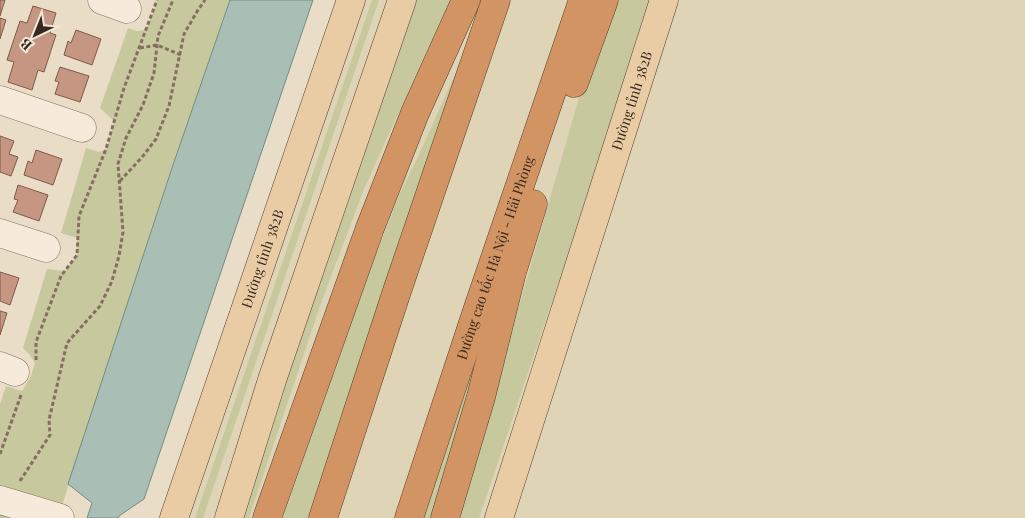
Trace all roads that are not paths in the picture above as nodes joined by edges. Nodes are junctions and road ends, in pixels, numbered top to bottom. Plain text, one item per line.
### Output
1 (351, 0) edge
2 (402, 0) edge
3 (466, 0) edge
4 (496, 0) edge
5 (583, 0) edge
6 (604, 0) edge
7 (664, 0) edge
8 (0, 100) edge
9 (82, 128) dead end
10 (0, 232) edge
11 (46, 248) dead end
12 (8, 493) edge
13 (58, 517) edge
14 (174, 518) edge
15 (229, 518) edge
16 (267, 518) edge
17 (323, 518) edge
18 (409, 518) edge
19 (445, 518) edge
20 (499, 518) edge

1 - 14 main road, Đường tỉnh 382B
2 - 15 main road
3 - 16 highway
4 - 17 highway
5 - 18 highway, Đường cao tốc Hà Nội - Hải Phòng
6 - 19 highway
7 - 20 main road, Đường tỉnh 382B
8 - 9 street
10 - 11 street
12 - 13 street

